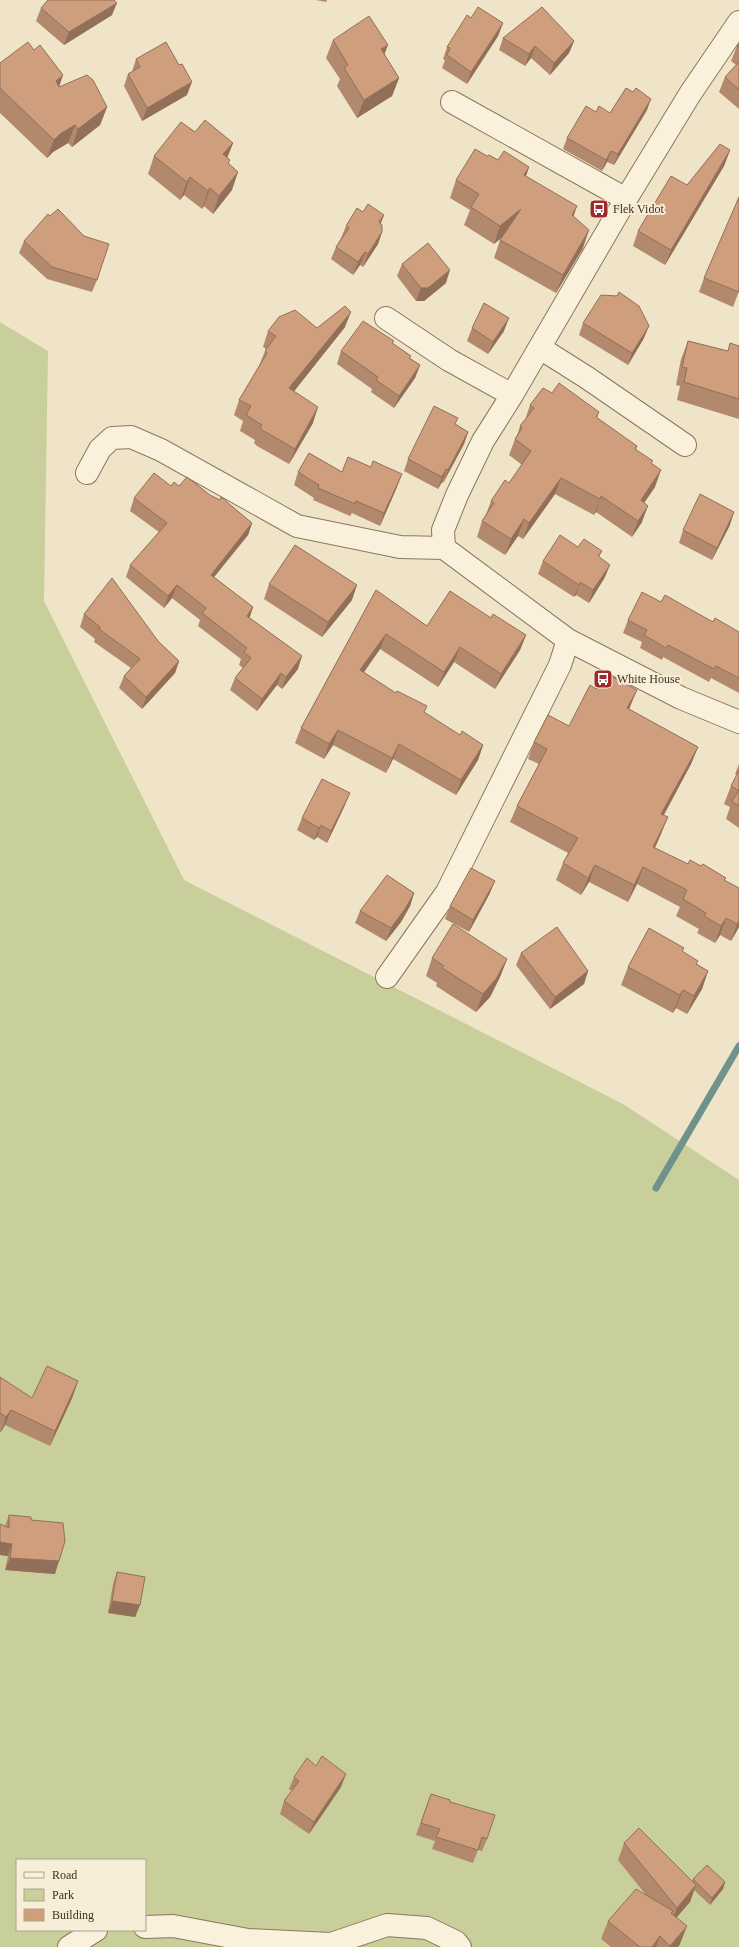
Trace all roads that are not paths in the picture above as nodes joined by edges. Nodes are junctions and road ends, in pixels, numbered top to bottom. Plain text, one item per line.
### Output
1 (739, 22) edge
2 (452, 102) dead end
3 (626, 199) junction
4 (386, 318) dead end
5 (540, 348) junction
6 (512, 395) junction
7 (684, 445) dead end
8 (87, 473) dead end
9 (444, 548) junction
10 (568, 640) junction
11 (739, 722) edge
12 (387, 977) dead end
13 (146, 1927) edge
14 (94, 1931) edge
15 (69, 1947) edge
16 (460, 1947) edge

1 - 3 street
2 - 3 street
3 - 5 street
4 - 6 street
5 - 6 street
5 - 7 street
6 - 9 street
8 - 9 street
9 - 10 street
10 - 11 street
10 - 12 street
13 - 16 street
14 - 15 street

